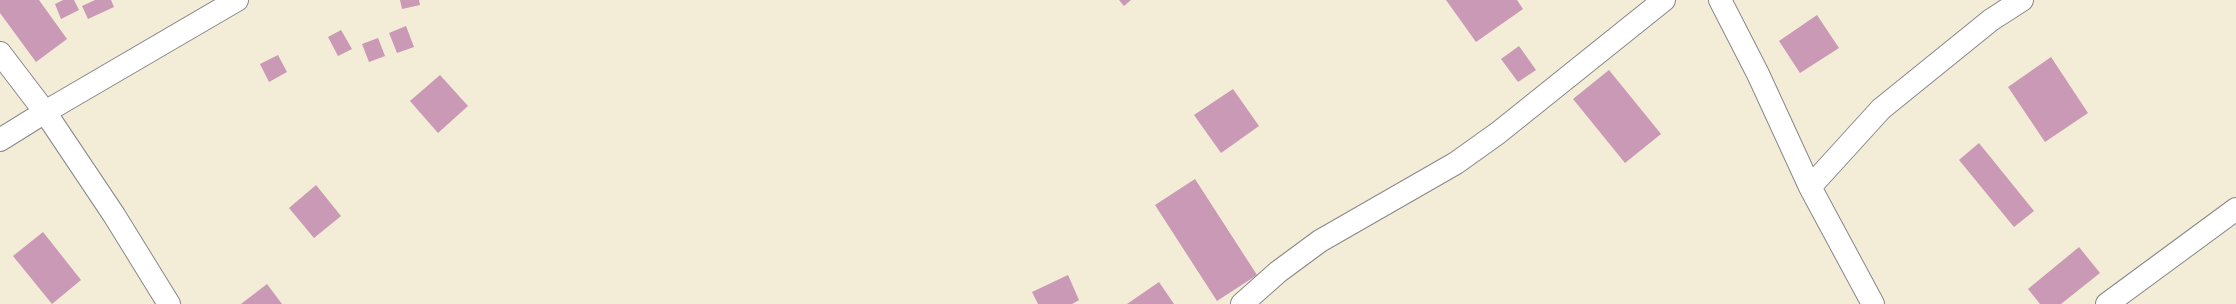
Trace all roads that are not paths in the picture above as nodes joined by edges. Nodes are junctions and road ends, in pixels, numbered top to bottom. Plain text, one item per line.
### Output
1 (237, 0) edge
2 (1664, 0) edge
3 (1720, 0) edge
4 (2022, 0) edge
5 (0, 53) edge
6 (44, 112) junction
7 (0, 140) edge
8 (1810, 188) junction
9 (2236, 209) edge
10 (168, 304) edge
11 (1242, 304) edge
12 (1873, 304) edge
13 (2107, 304) edge

1 - 6 street
2 - 11 street
3 - 8 street
4 - 8 street
5 - 6 street
6 - 7 street
6 - 10 street
8 - 12 street
9 - 13 street

